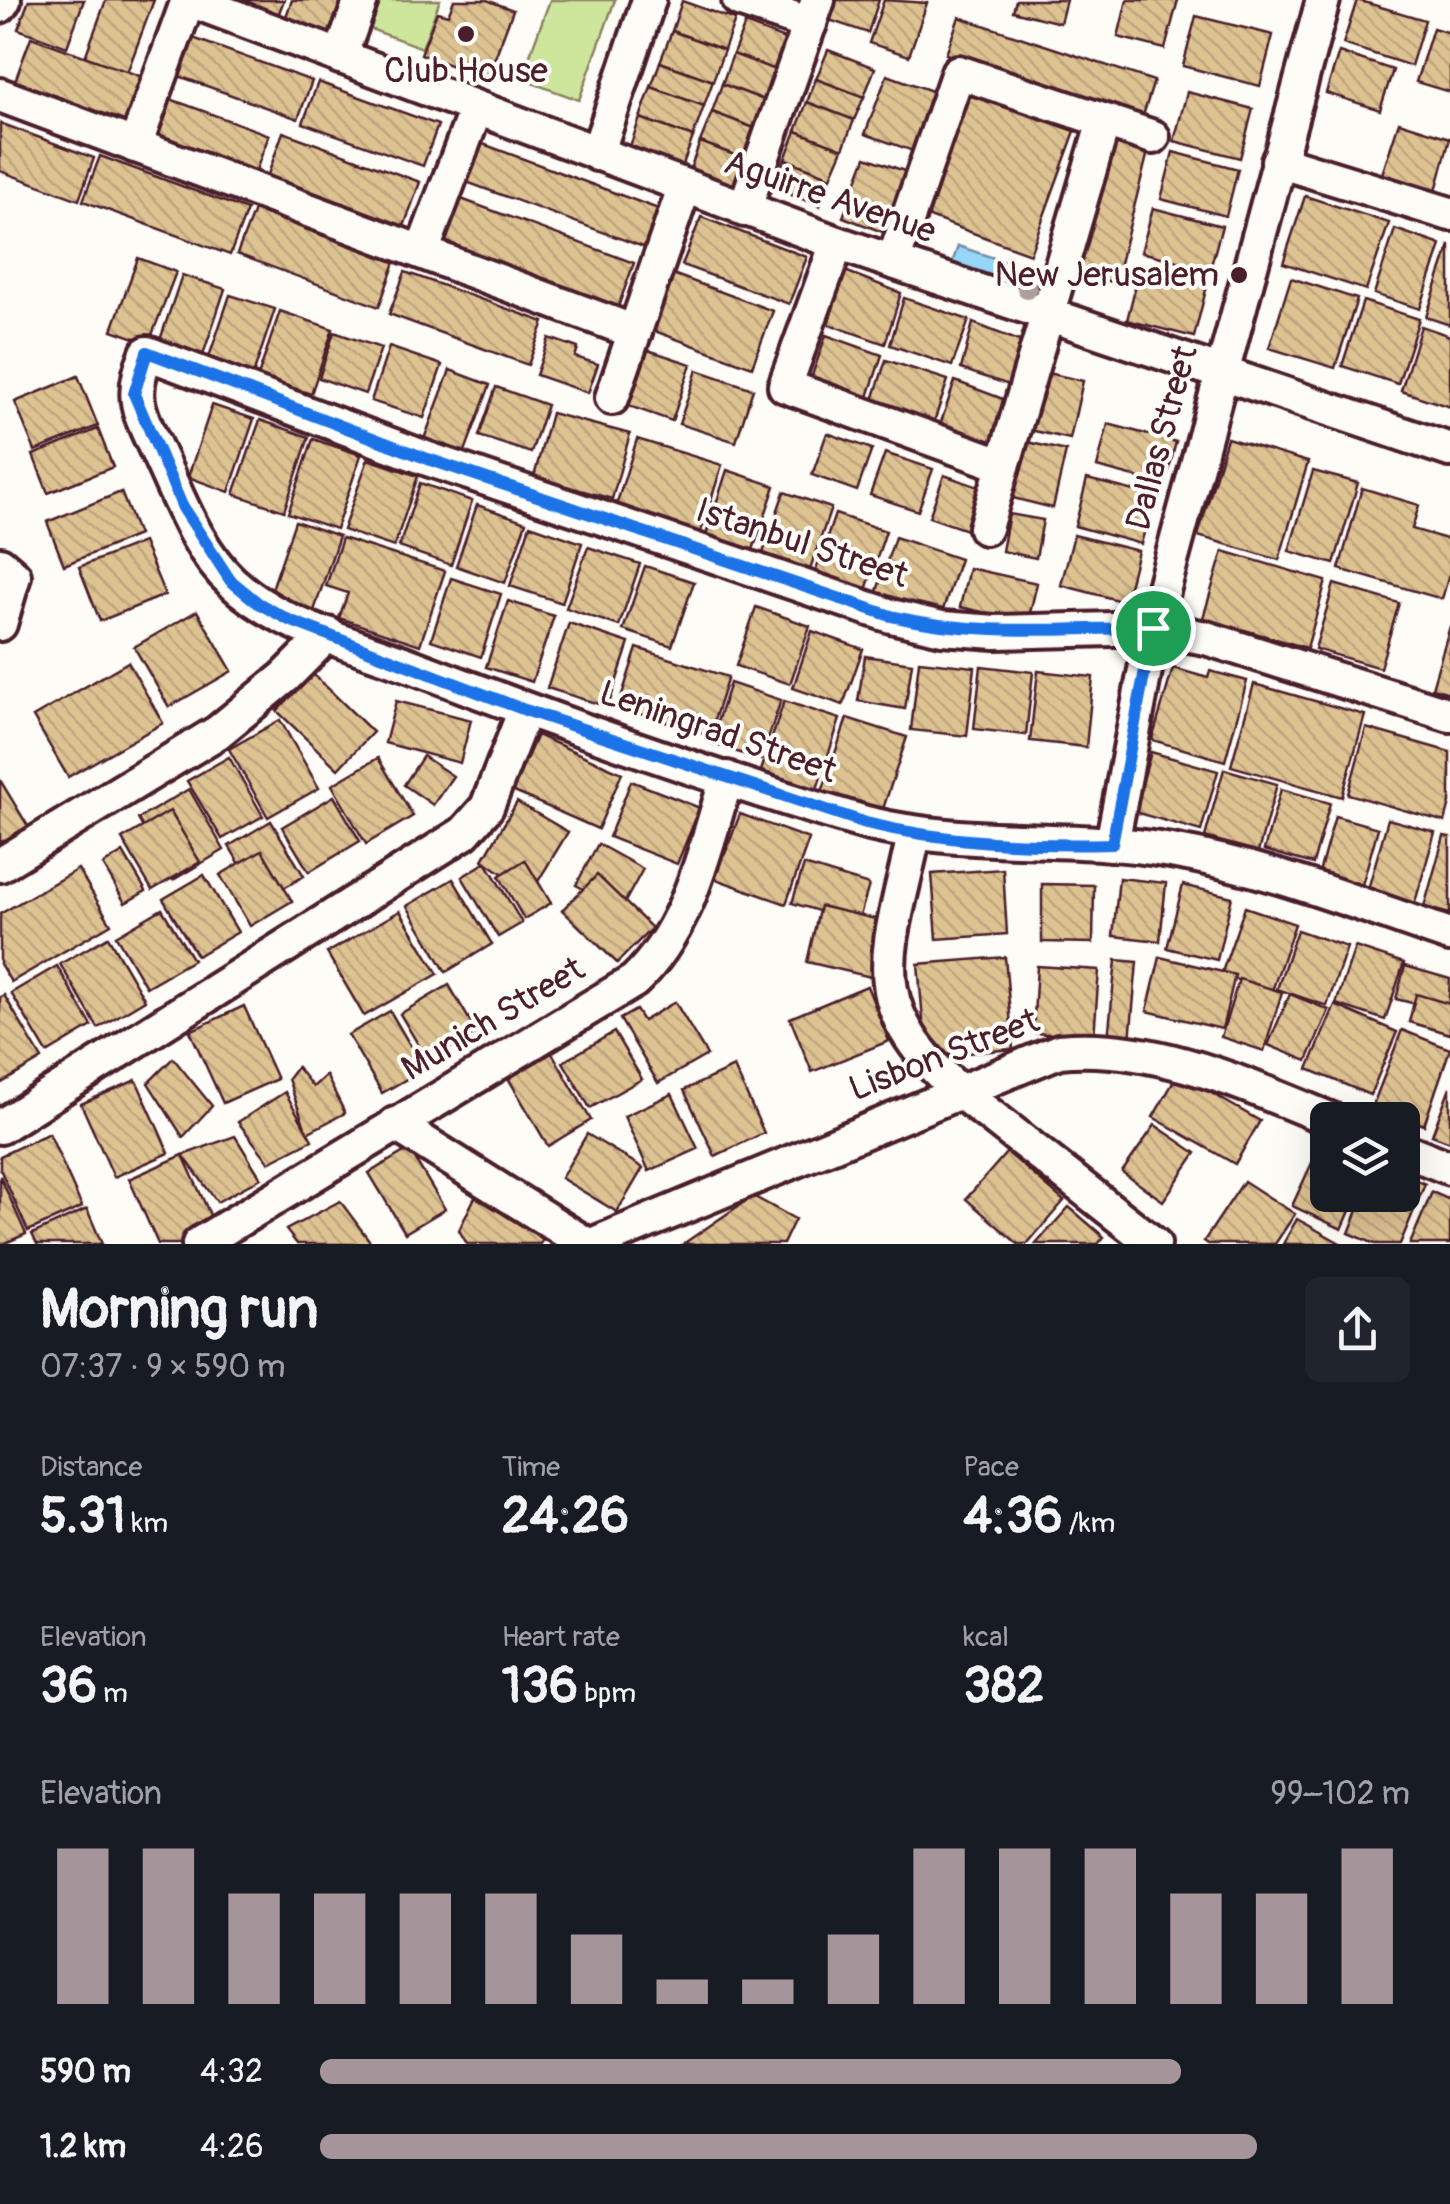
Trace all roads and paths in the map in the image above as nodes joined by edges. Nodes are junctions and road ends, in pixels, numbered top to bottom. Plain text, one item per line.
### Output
1 (189, 0) edge
2 (361, 0) edge
3 (649, 0) edge
4 (738, 0) edge
5 (1324, 0) edge
6 (814, 12) edge
7 (340, 57) junction
8 (0, 95) edge
9 (476, 108) junction
10 (1104, 121) junction
11 (1152, 137) dead end
12 (135, 146) junction
13 (597, 154) junction
14 (1278, 162) junction
15 (684, 188) junction
16 (744, 210) junction
17 (1450, 214) edge
18 (836, 243) junction
19 (422, 252) junction
20 (893, 262) junction
21 (1047, 316) junction
22 (635, 332) junction
23 (147, 352) joint
24 (1220, 373) junction
25 (612, 398) dead end
26 (1450, 450) edge
27 (1003, 465) junction
28 (985, 528) dead end
29 (7, 570) edge
30 (0, 624) edge
31 (1153, 628) junction
32 (328, 634) junction
33 (525, 710) junction
34 (1450, 715) edge
35 (727, 778) junction
36 (914, 835) junction
37 (1112, 844) junction
38 (0, 864) edge
39 (1450, 934) edge
40 (958, 1090) junction
41 (1310, 1112) edge
42 (395, 1124) junction
43 (0, 1126) edge
44 (1420, 1156) edge
45 (1450, 1168) edge
46 (200, 1244) edge
47 (586, 1244) edge
48 (594, 1244) edge
49 (1154, 1244) edge

1 - 7 street, Aguirre Avenue
1 - 12 street
2 - 7 street
3 - 13 street
4 - 6 street
5 - 14 street, Dallas Street
6 - 16 street
7 - 9 street, Aguirre Avenue
8 - 12 street
9 - 13 street, Aguirre Avenue
9 - 19 street
10 - 11 street
10 - 20 street
10 - 21 street
12 - 19 street
13 - 15 street, Aguirre Avenue
14 - 17 street
14 - 24 street, Dallas Street
15 - 16 street, Aguirre Avenue
15 - 22 street
16 - 18 street, Aguirre Avenue
18 - 20 street, Aguirre Avenue
18 - 27 street
19 - 22 street
20 - 21 street, Aguirre Avenue
21 - 24 street, Aguirre Avenue
21 - 27 street
22 - 25 street
23 - 31 street, Istanbul Street
23 - 32 street, Leningrad Street
24 - 26 street, Aguirre Avenue
24 - 31 street, Dallas Street
27 - 28 street
29 - 30 street
31 - 34 street, Istanbul Street
31 - 37 street, Dallas Street
32 - 33 street, Leningrad Street
32 - 38 street
33 - 35 street, Leningrad Street
33 - 43 street
35 - 36 street, Leningrad Street
35 - 42 street, Munich Street
36 - 37 street, Leningrad Street
36 - 40 street
37 - 39 street, Leningrad Street
40 - 41 street, Lisbon Street
40 - 48 street, Lisbon Street
40 - 49 street
42 - 46 street, Munich Street
42 - 47 street
44 - 45 street

